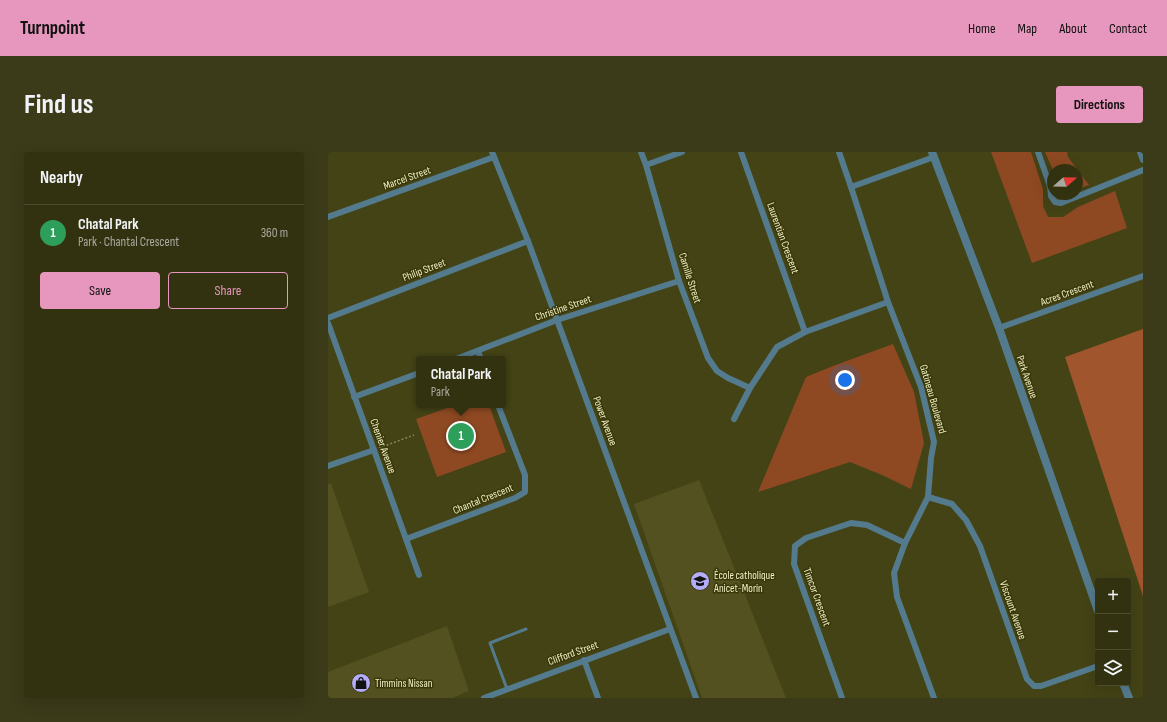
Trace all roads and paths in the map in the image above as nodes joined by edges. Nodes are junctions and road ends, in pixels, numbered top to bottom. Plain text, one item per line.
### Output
1 (641, 152) edge
2 (682, 152) edge
3 (741, 152) edge
4 (839, 152) edge
5 (1038, 152) edge
6 (1140, 152) edge
7 (493, 154) edge
8 (933, 154) edge
9 (1143, 160) edge
10 (646, 165) junction
11 (1143, 170) edge
12 (852, 187) junction
13 (328, 217) edge
14 (528, 240) junction
15 (1143, 276) edge
16 (679, 281) junction
17 (888, 302) junction
18 (328, 318) edge
19 (557, 320) junction
20 (328, 323) edge
21 (999, 328) junction
22 (805, 332) junction
23 (478, 351) junction
24 (464, 356) edge
25 (480, 356) edge
26 (416, 374) edge
27 (750, 388) junction
28 (354, 397) junction
29 (499, 408) edge
30 (734, 419) dead end
31 (414, 435) dead end
32 (374, 450) junction
33 (328, 466) edge
34 (928, 497) junction
35 (406, 539) junction
36 (905, 543) junction
37 (419, 575) dead end
38 (1095, 602) edge
39 (526, 629) dead end
40 (670, 629) junction
41 (584, 660) junction
42 (1095, 667) edge
43 (1125, 686) edge
44 (507, 689) junction
45 (484, 698) edge
46 (598, 698) edge
47 (696, 698) edge
48 (842, 698) edge
49 (934, 698) edge
50 (1129, 698) edge

1 - 10 street, Camille Street
2 - 10 street
3 - 22 street, Laurentian Crescent
4 - 12 street, Gatineau Boulevard
5 - 11 street
6 - 9 street
7 - 13 street, Marcel Street
7 - 14 street, Power Avenue
8 - 12 street
8 - 21 street, Park Avenue
10 - 16 street, Camille Street
12 - 17 street, Gatineau Boulevard
14 - 18 street, Philip Street
14 - 19 street, Power Avenue
15 - 21 street, Acres Crescent
16 - 19 street, Christine Street
16 - 27 street, Camille Street
17 - 22 street
17 - 34 street, Gatineau Boulevard
19 - 23 street, Christine Street
19 - 40 street, Power Avenue
20 - 28 street, Chenier Avenue
21 - 38 street, Park Avenue
22 - 27 street
23 - 24 street, Christine Street
23 - 25 street
26 - 28 street
27 - 30 street
28 - 32 street, Chenier Avenue
29 - 35 street, Chantal Crescent
31 - 32 path
32 - 33 street
32 - 35 street, Chenier Avenue
34 - 36 street, Gatineau Boulevard
34 - 42 street, Viscount Avenue
35 - 37 street, Chenier Avenue
36 - 48 street, Timcor Crescent
36 - 49 street, Gatineau Boulevard
39 - 44 lane
40 - 41 street, Clifford Street
40 - 47 street, Power Avenue
41 - 44 street, Clifford Street
41 - 46 street
43 - 50 street
44 - 45 street, Clifford Street

